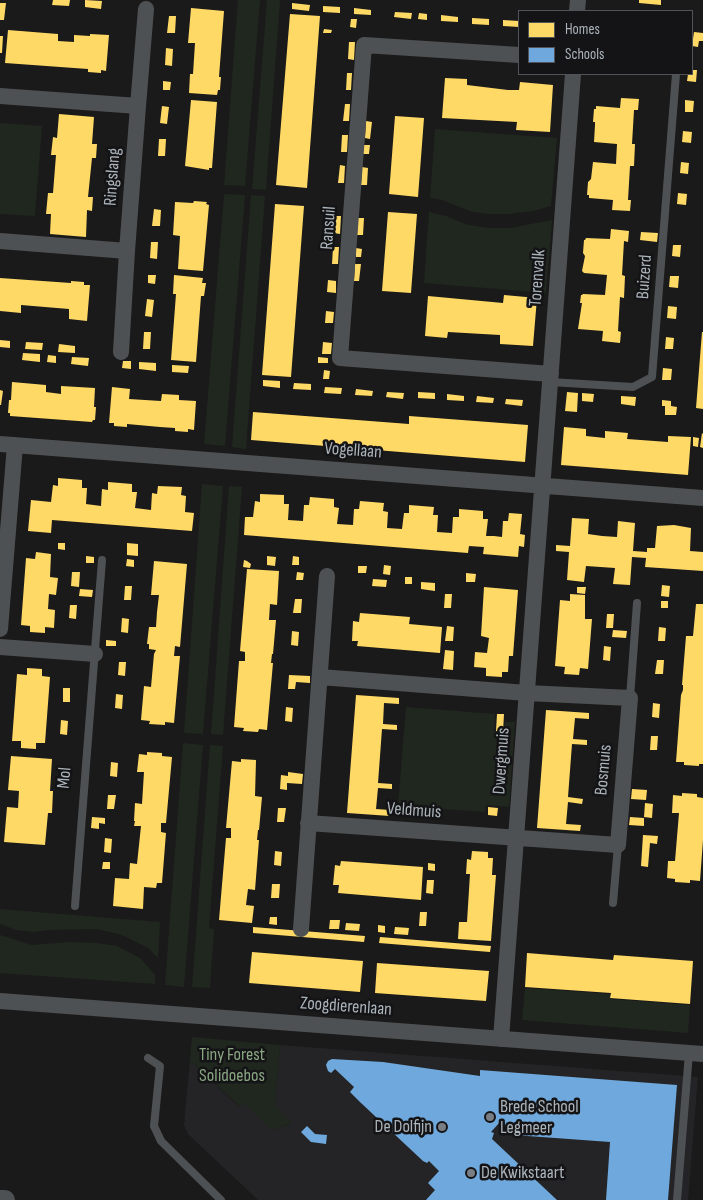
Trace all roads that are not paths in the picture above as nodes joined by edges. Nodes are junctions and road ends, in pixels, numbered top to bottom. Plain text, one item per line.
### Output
1 (146, 9) dead end
2 (518, 55) edge
3 (573, 75) edge
4 (676, 75) edge
5 (0, 96) edge
6 (138, 106) junction
7 (0, 241) edge
8 (127, 251) junction
9 (121, 352) dead end
10 (551, 378) junction
11 (7, 445) edge
12 (542, 486) junction
13 (703, 498) edge
14 (102, 560) dead end
15 (327, 576) dead end
16 (637, 603) dead end
17 (0, 630) edge
18 (0, 648) edge
19 (95, 654) junction
20 (320, 677) junction
21 (527, 693) junction
22 (630, 698) junction
23 (308, 823) junction
24 (516, 838) junction
25 (618, 846) junction
26 (613, 904) dead end
27 (74, 906) dead end
28 (300, 929) dead end
29 (0, 1001) edge
30 (501, 1039) junction
31 (696, 1054) edge
32 (148, 1058) dead end
33 (0, 1200) edge
34 (6, 1200) edge
35 (222, 1200) edge
36 (677, 1200) edge

1 - 6 street, Ringslang
2 - 10 street, Ransuil
3 - 10 street, Torenvalk
4 - 10 lane, Buizerd
5 - 6 street
6 - 8 street, Ringslang
7 - 8 street
8 - 9 street, Ringslang
10 - 12 street, Torenvalk
11 - 12 street, Vogellaan
11 - 17 street
12 - 13 street, Vogellaan
12 - 21 street, Dwergmuis
14 - 19 lane, Mol
15 - 20 street
16 - 22 lane, Bosmuis
18 - 19 street
19 - 27 lane, Mol
20 - 21 street
20 - 23 street
21 - 22 street
21 - 24 street, Dwergmuis
22 - 25 street, Bosmuis
23 - 24 street, Veldmuis
23 - 28 street
24 - 25 street
24 - 30 street, Dwergmuis
25 - 26 lane, Bosmuis
29 - 30 street, Zoogdierenlaan
30 - 31 street, Zoogdierenlaan
31 - 36 lane, Zoogdierenlaan
32 - 35 lane
33 - 34 street

